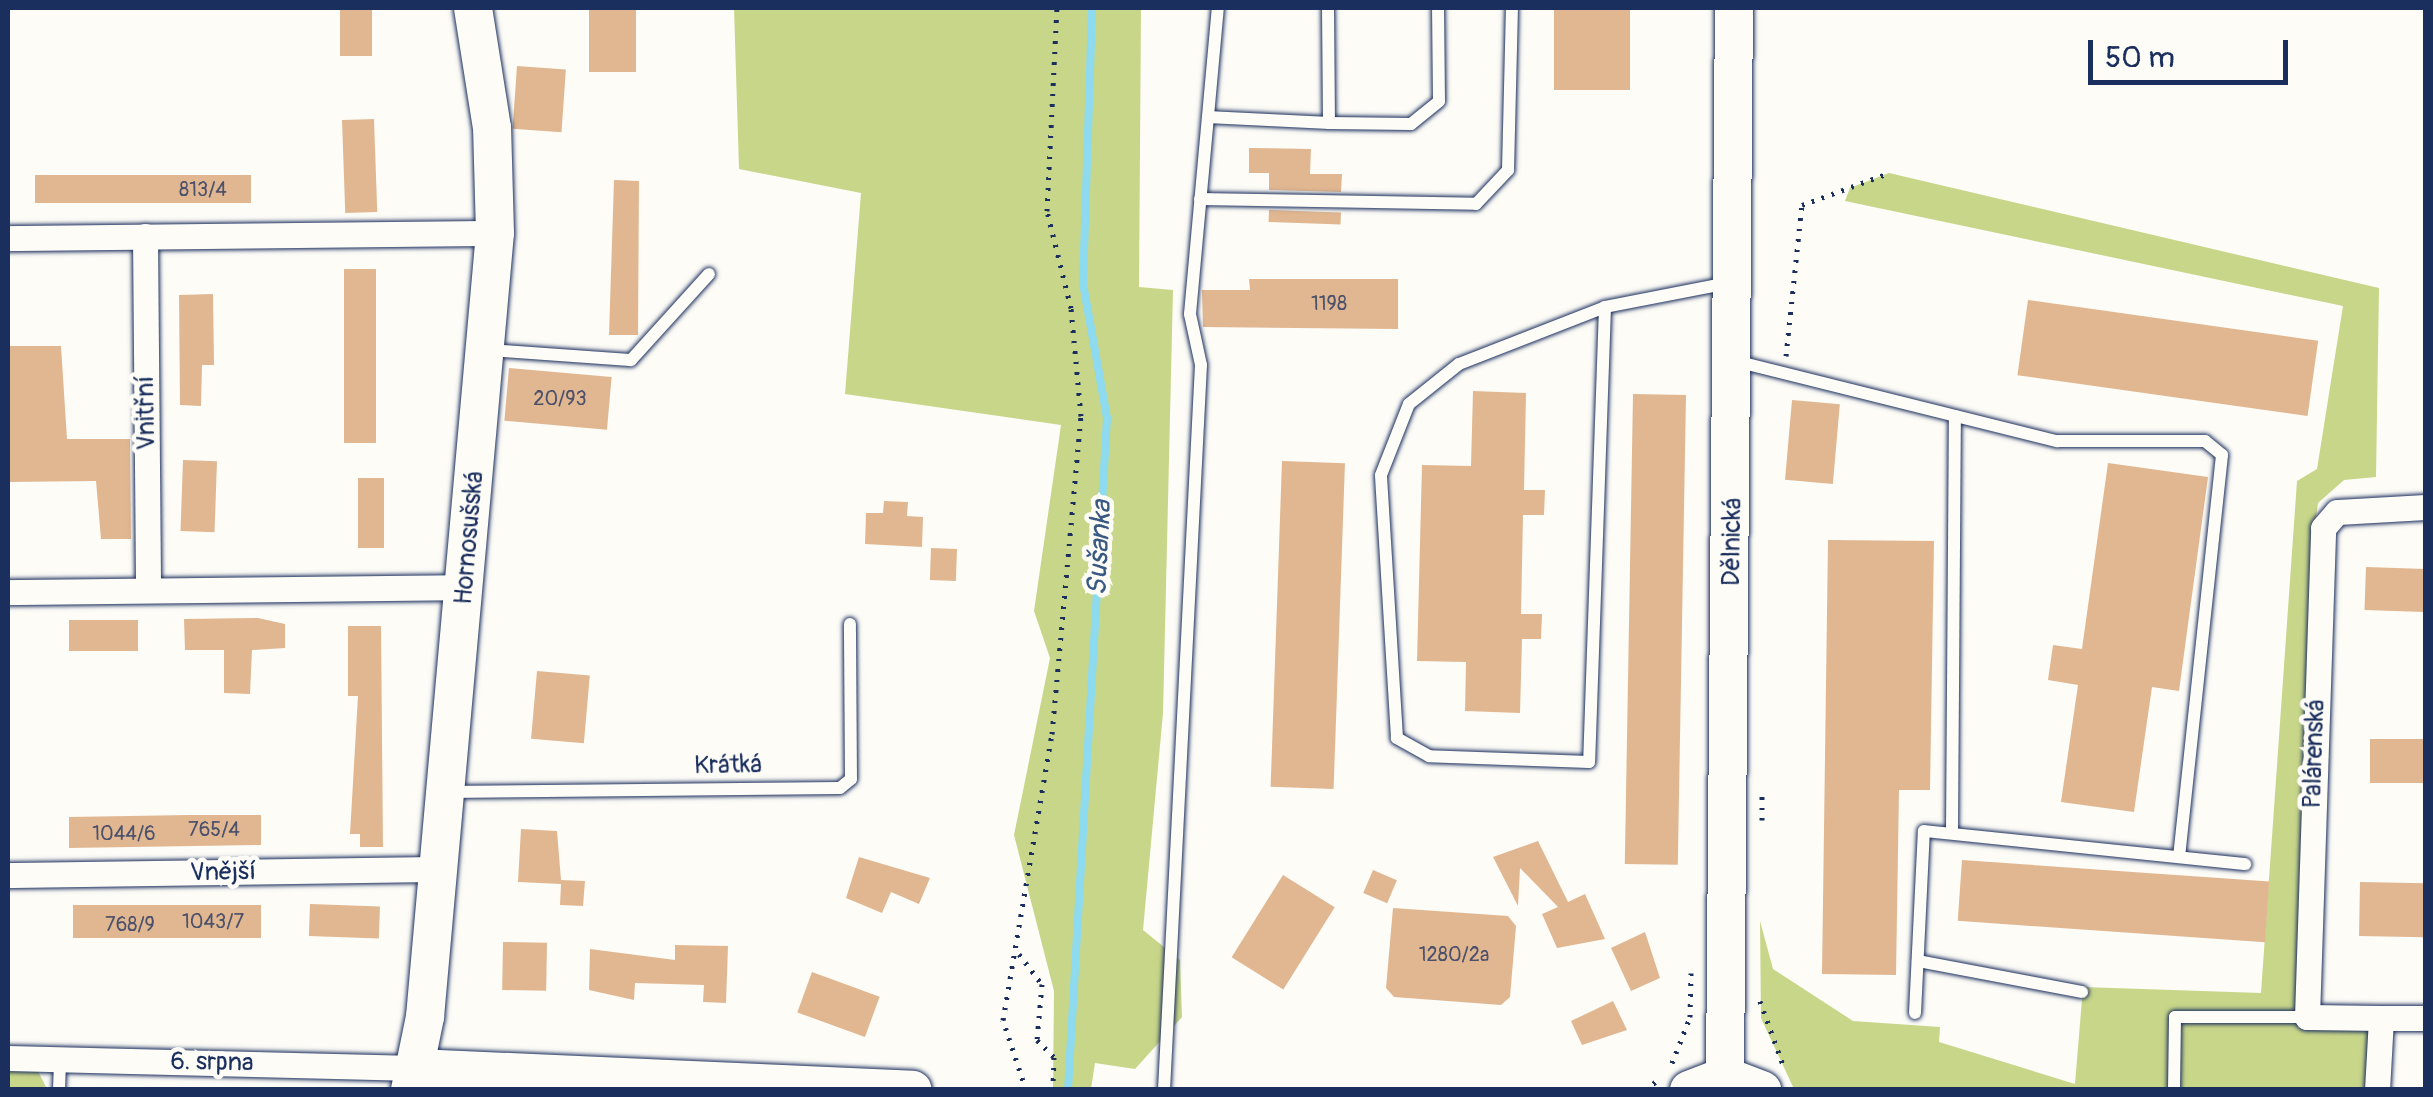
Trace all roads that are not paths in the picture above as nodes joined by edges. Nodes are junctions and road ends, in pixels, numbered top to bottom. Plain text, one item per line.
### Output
1 (473, 8) edge
2 (1218, 8) edge
3 (1328, 8) edge
4 (1438, 8) edge
5 (1512, 8) edge
6 (1734, 8) edge
7 (1208, 116) junction
8 (1328, 123) junction
9 (1200, 199) junction
10 (494, 233) junction
11 (145, 236) junction
12 (8, 238) edge
13 (709, 274) dead end
14 (1736, 282) junction
15 (1605, 308) junction
16 (485, 350) junction
17 (1736, 361) junction
18 (1956, 416) junction
19 (2426, 507) edge
20 (466, 587) junction
21 (148, 590) junction
22 (8, 592) edge
23 (850, 624) dead end
24 (447, 792) junction
25 (1952, 832) junction
26 (2179, 856) junction
27 (2244, 864) dead end
28 (439, 870) junction
29 (8, 876) edge
30 (1918, 961) junction
31 (2082, 992) dead end
32 (1916, 1014) dead end
33 (2307, 1016) junction
34 (2381, 1018) junction
35 (2426, 1018) edge
36 (8, 1058) edge
37 (60, 1060) junction
38 (1725, 1076) junction
39 (413, 1079) edge
40 (1774, 1081) edge
41 (58, 1090) edge
42 (914, 1090) edge
43 (1164, 1090) edge
44 (1689, 1090) edge
45 (2174, 1090) edge
46 (2377, 1090) edge

1 - 10 main road, Hornosušská
2 - 7 lane
3 - 8 lane
4 - 8 lane
5 - 9 lane
6 - 14 main road, Dělnická
7 - 8 lane
7 - 9 lane
9 - 43 lane
10 - 11 street
10 - 16 main road, Hornosušská
11 - 12 street
11 - 21 street, Vnitřní
13 - 16 lane
14 - 15 lane
14 - 17 main road, Dělnická
15 - 15 lane
16 - 20 main road, Hornosušská
17 - 18 lane
17 - 38 main road, Dělnická
18 - 25 lane
18 - 26 lane
19 - 33 street, Palárenská
20 - 21 street
20 - 24 main road, Hornosušská
21 - 22 street
23 - 24 lane, Krátká
24 - 28 main road, Hornosušská
25 - 26 lane
25 - 30 lane
26 - 27 lane
28 - 29 street, Vnější
28 - 39 main road, Hornosušská
30 - 31 lane
30 - 32 lane
33 - 34 street
33 - 45 lane
34 - 35 street
34 - 46 street
36 - 37 street, 6. srpna
37 - 39 street, 6. srpna
37 - 41 lane
38 - 40 main road
38 - 44 main road
39 - 42 main road

